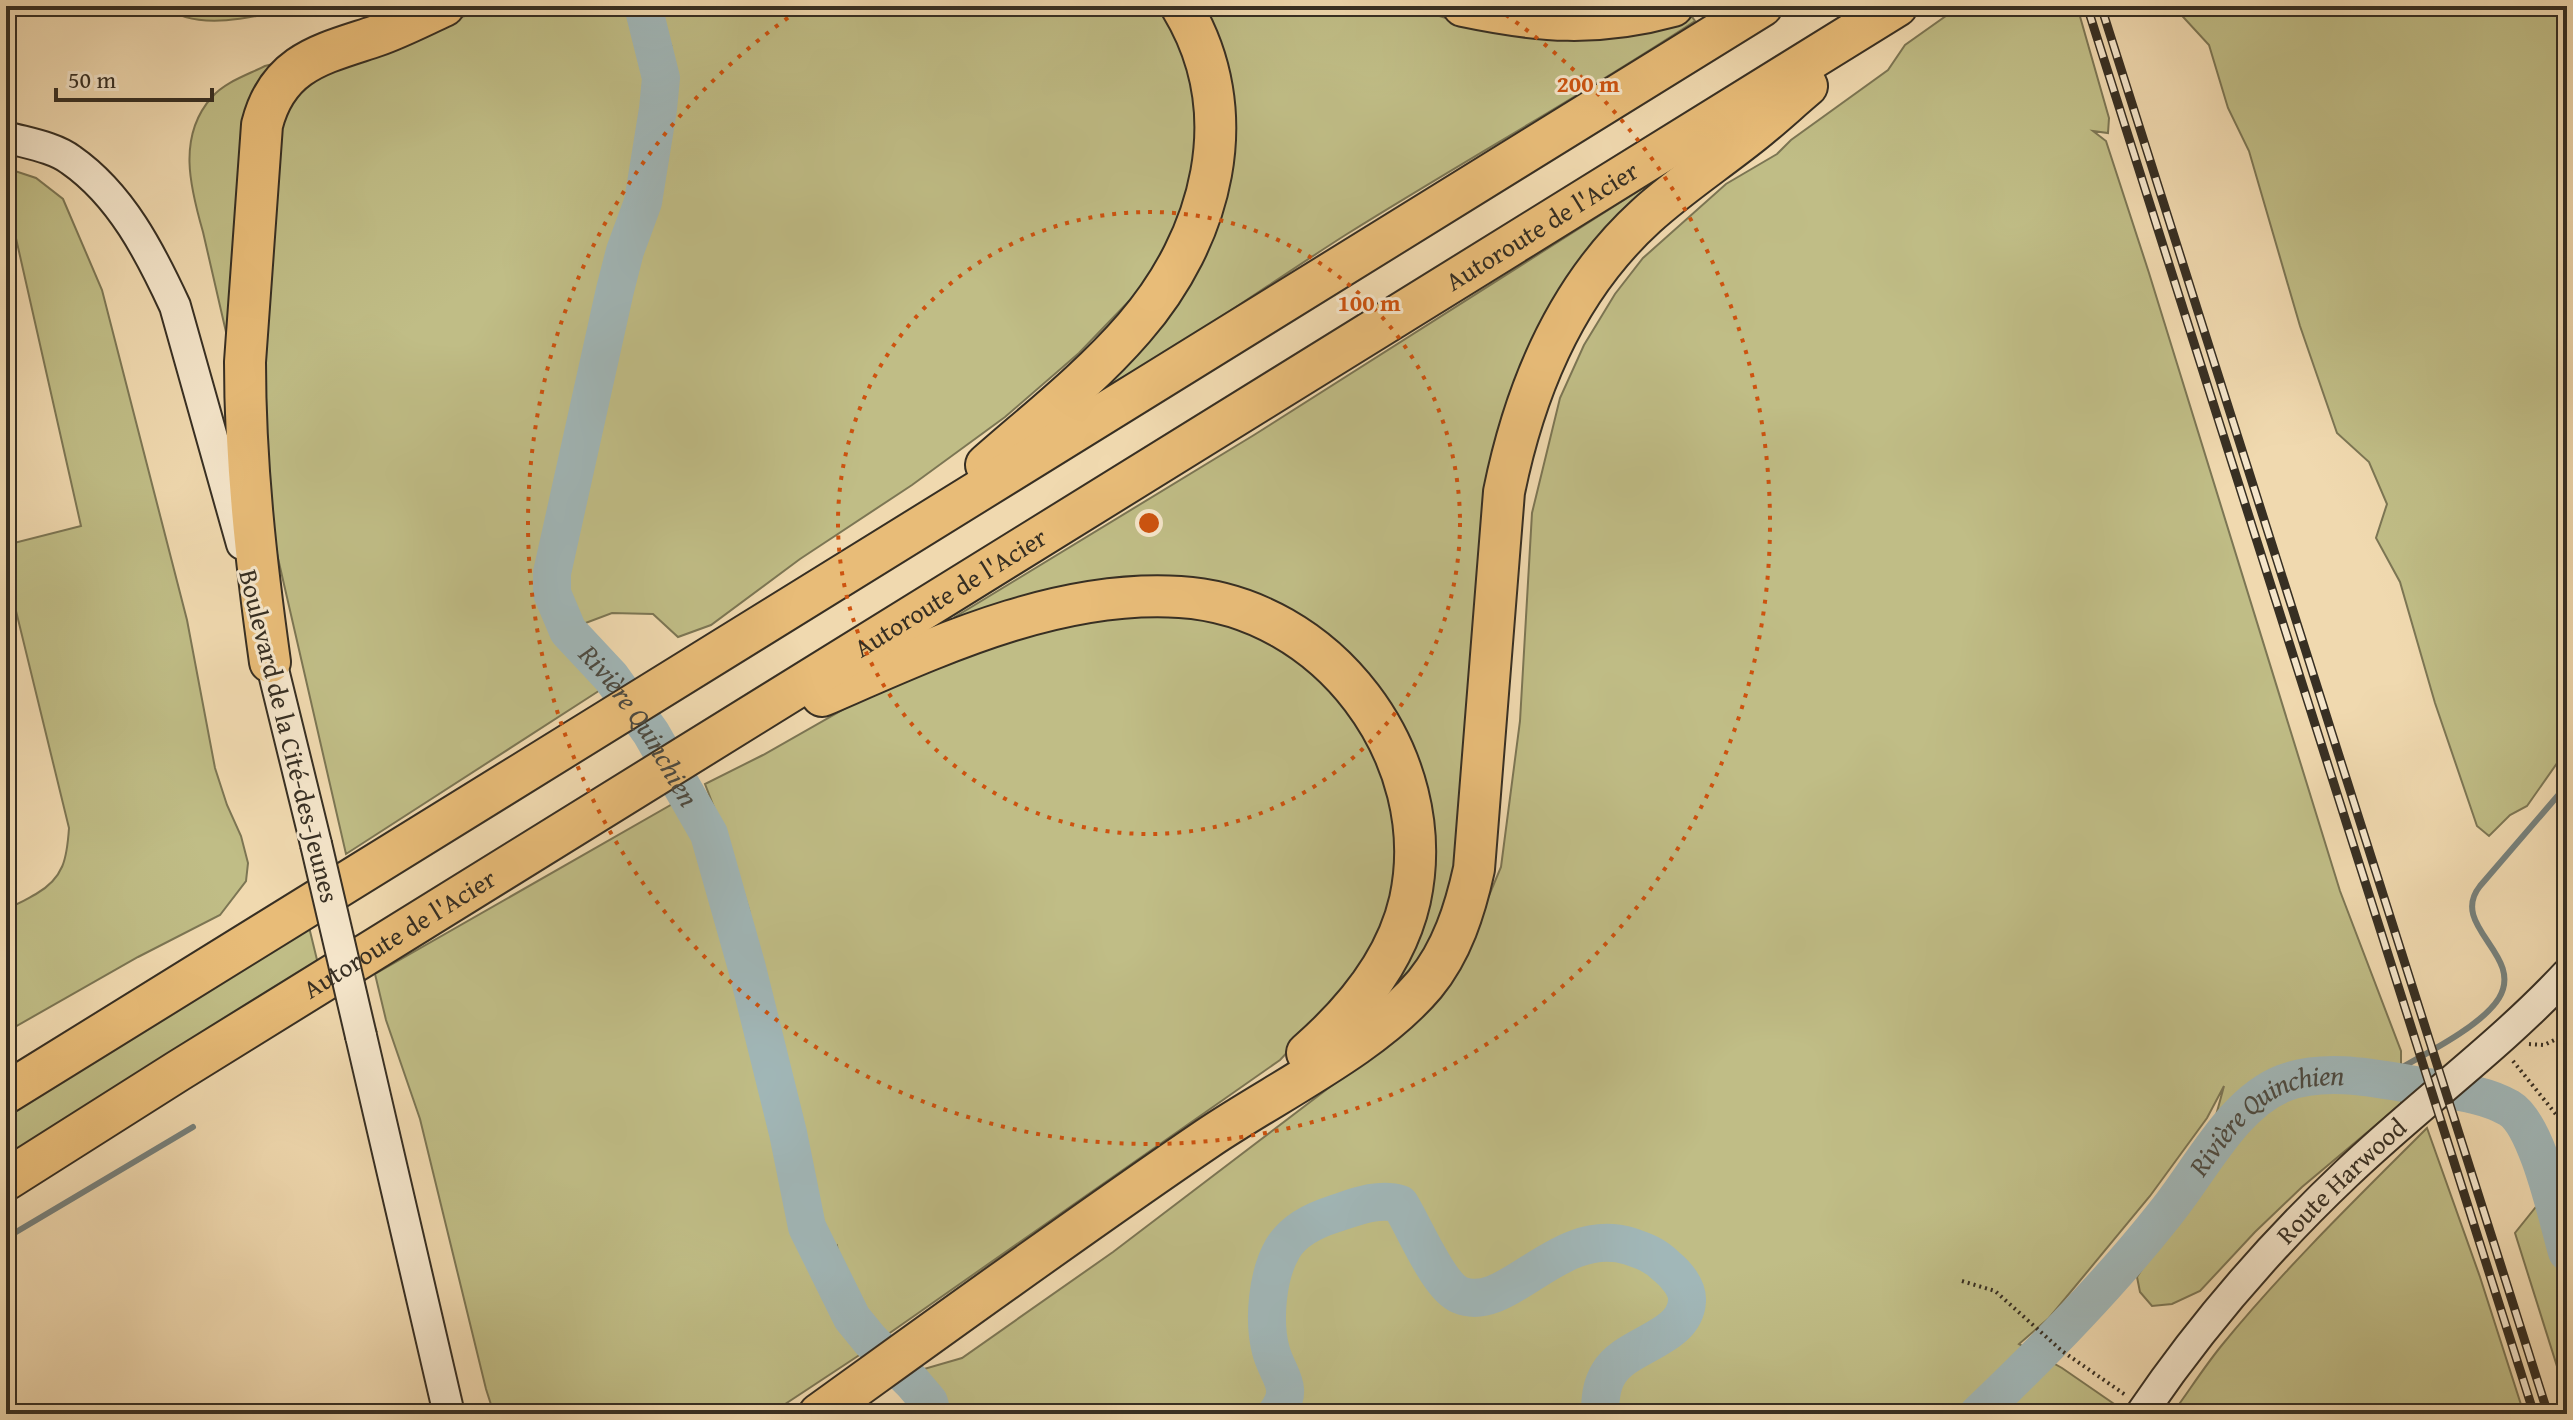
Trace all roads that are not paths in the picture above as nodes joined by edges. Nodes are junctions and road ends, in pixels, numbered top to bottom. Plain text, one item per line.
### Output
1 (444, 6) edge
2 (1181, 6) edge
3 (1463, 6) edge
4 (1673, 6) edge
5 (1762, 6) edge
6 (1898, 6) edge
7 (6, 137) edge
8 (902, 539) junction
9 (270, 662) junction
10 (694, 752) junction
11 (2567, 974) edge
12 (6, 1093) edge
13 (1210, 1136) junction
14 (6, 1180) edge
15 (2143, 1411) edge
16 (449, 1414) edge
17 (819, 1414) edge

1 - 9 highway
2 - 8 highway
3 - 4 highway
5 - 8 highway
6 - 10 highway, Autoroute de l'Acier
6 - 13 highway
7 - 9 main road, Boulevard de la Cité-des-Jeunes
8 - 12 highway
9 - 16 main road, Boulevard de la Cité-des-Jeunes, bridge
10 - 13 highway
10 - 14 highway, Autoroute de l'Acier
11 - 15 main road, Route Harwood
13 - 17 highway

